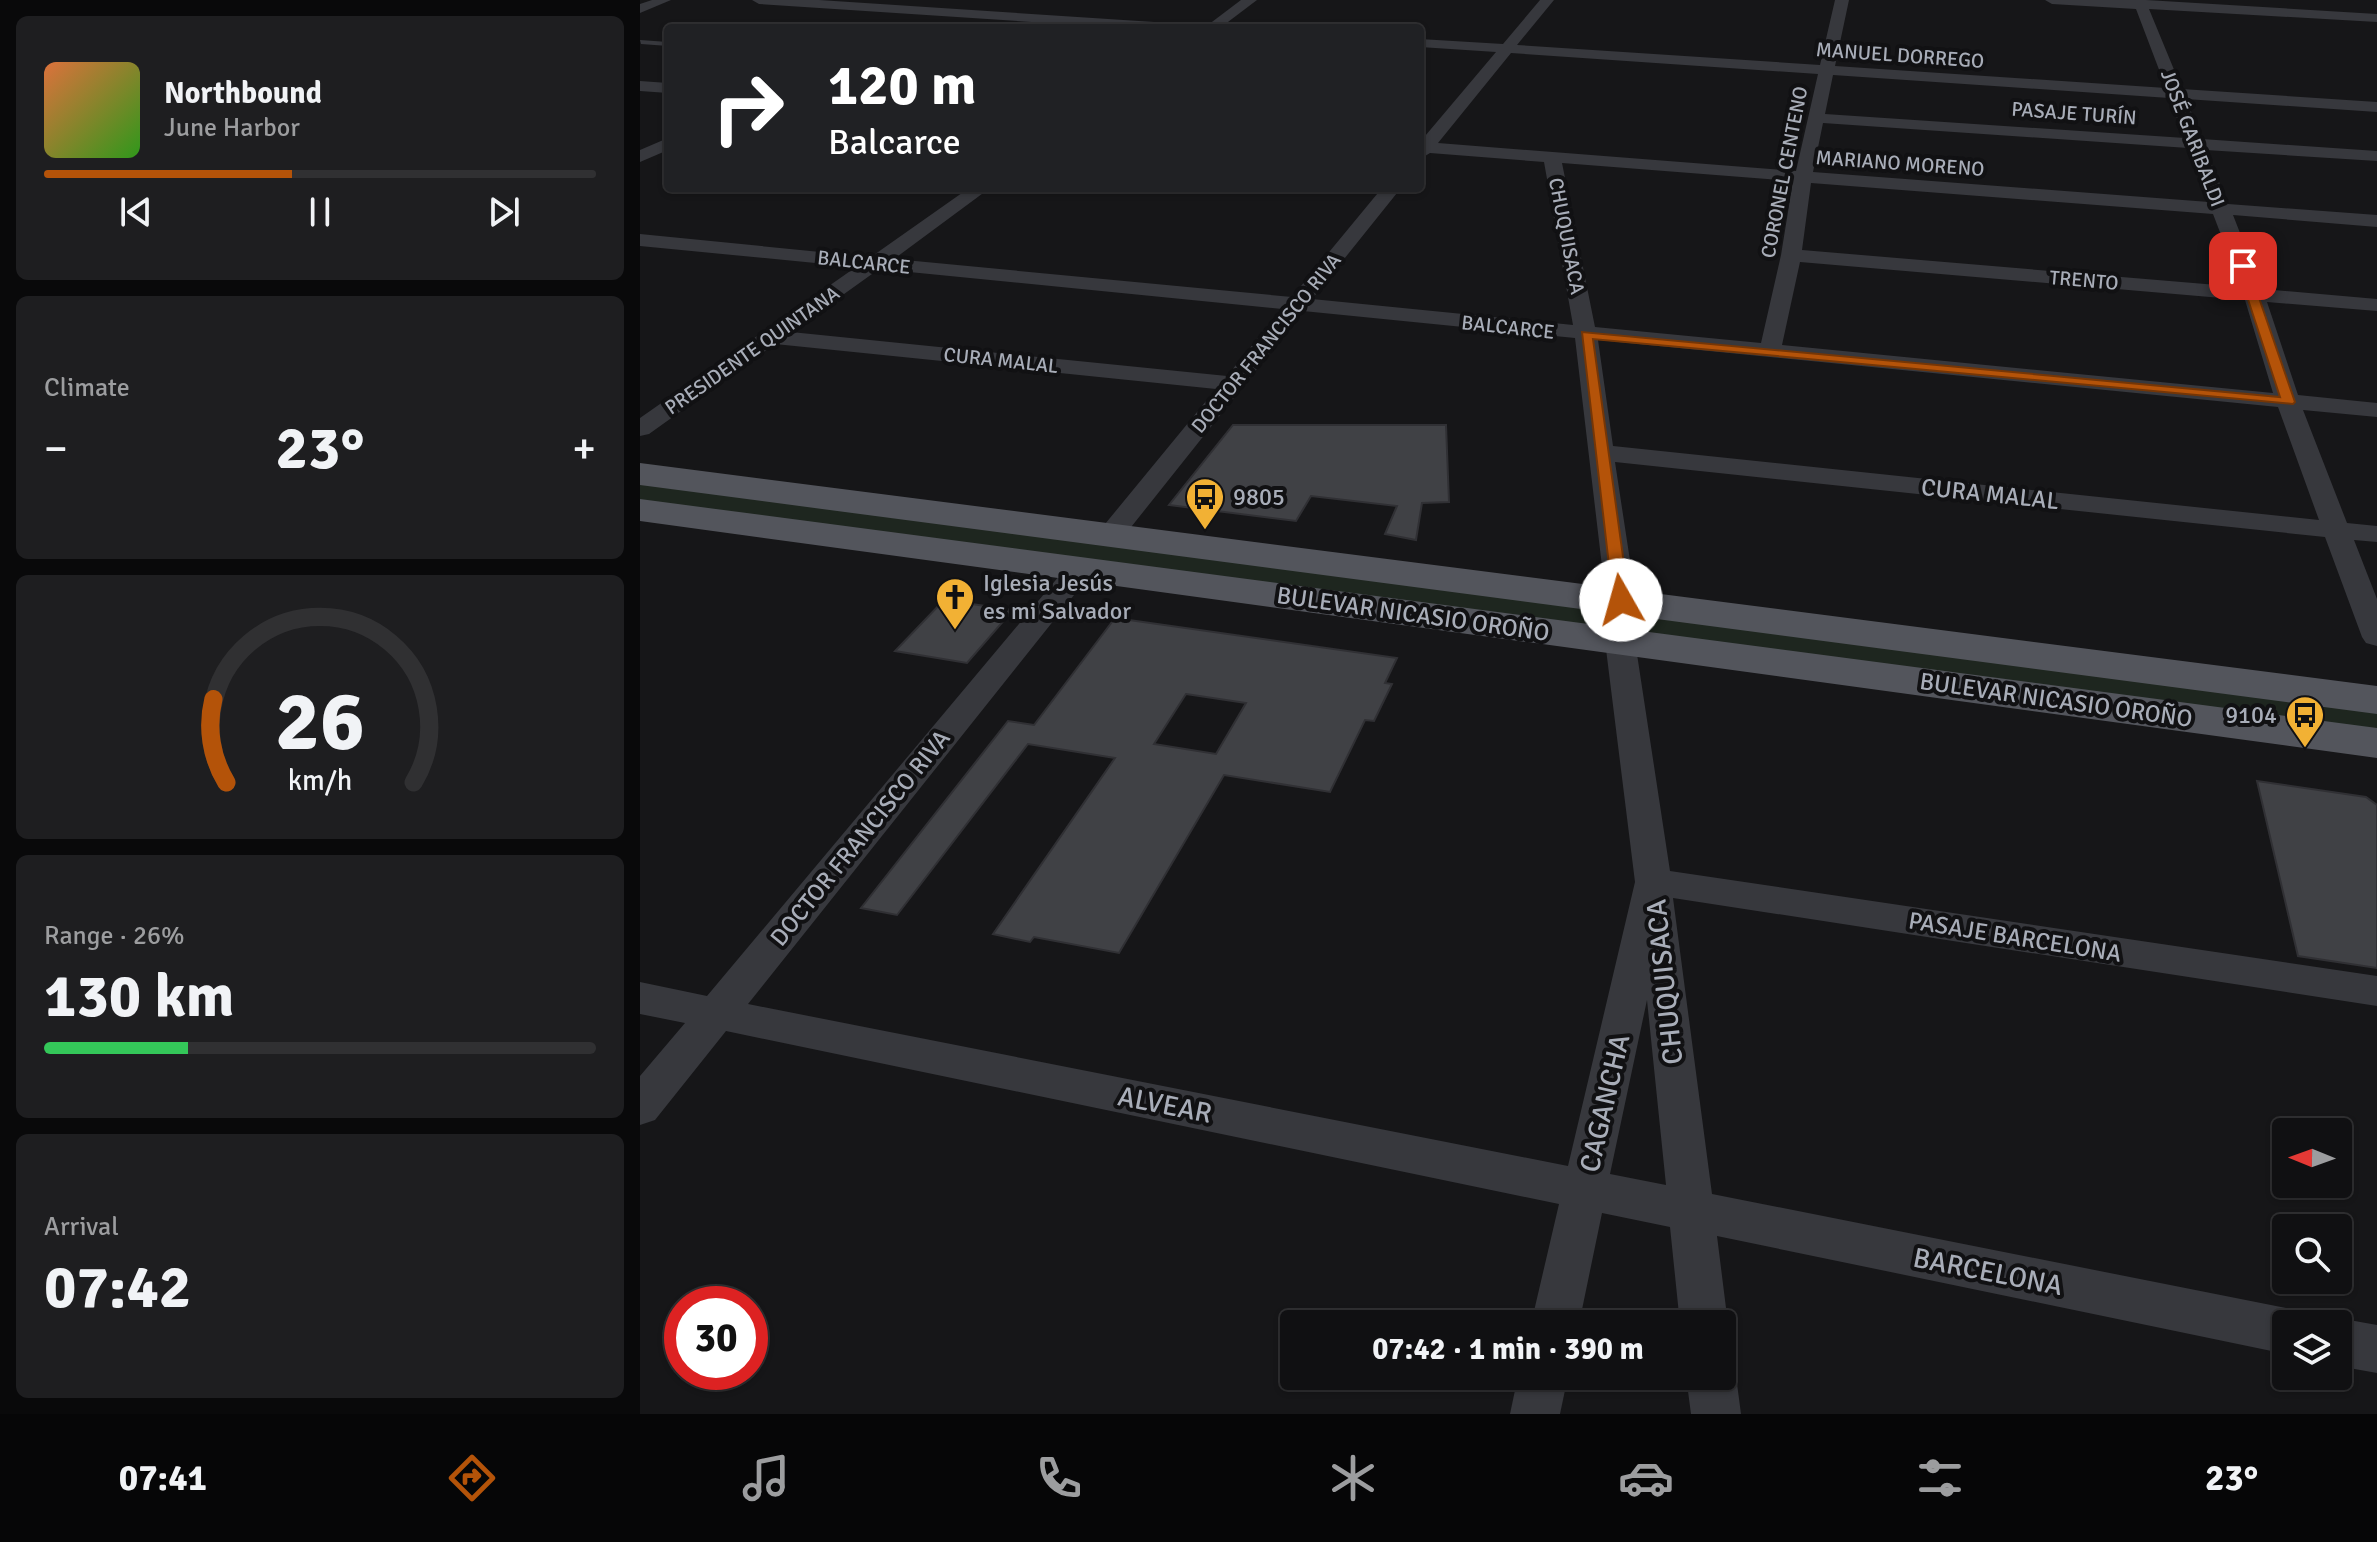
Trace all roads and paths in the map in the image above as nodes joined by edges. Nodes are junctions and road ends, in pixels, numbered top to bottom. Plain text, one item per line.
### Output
1 (664, 0) edge
2 (759, 0) edge
3 (959, 0) edge
4 (1250, 0) edge
5 (1547, 0) edge
6 (1842, 0) edge
7 (2052, 0) edge
8 (2140, 2) edge
9 (640, 9) edge
10 (935, 12) junction
11 (2377, 18) edge
12 (913, 23) dead end
13 (1122, 24) edge
14 (1217, 24) edge
15 (641, 42) edge
16 (1424, 43) edge
17 (664, 44) edge
18 (1508, 49) junction
19 (1827, 70) junction
20 (640, 86) edge
21 (664, 88) edge
22 (2176, 93) junction
23 (2377, 107) edge
24 (1816, 118) junction
25 (2195, 144) junction
26 (664, 145) edge
27 (1424, 148) edge
28 (1424, 150) edge
29 (2377, 156) edge
30 (640, 157) edge
31 (1552, 157) junction
32 (1803, 177) junction
33 (975, 192) edge
34 (1389, 192) edge
35 (2220, 209) junction
36 (2377, 221) edge
37 (640, 240) edge
38 (1791, 255) junction
39 (874, 263) junction
40 (2254, 294) junction
41 (1297, 305) junction
42 (2377, 305) edge
43 (1586, 335) junction
44 (770, 337) junction
45 (1770, 351) junction
46 (1233, 384) junction
47 (2288, 402) junction
48 (2377, 410) edge
49 (640, 429) edge
50 (1604, 453) junction
51 (640, 474) edge
52 (640, 510) edge
53 (2338, 530) junction
54 (2377, 534) edge
55 (1110, 535) junction
56 (1080, 569) junction
57 (1621, 621) junction
58 (2377, 637) edge
59 (2377, 700) edge
60 (2377, 743) edge
61 (1653, 882) junction
62 (2377, 991) edge
63 (640, 998) edge
64 (717, 1013) junction
65 (640, 1107) edge
66 (1585, 1189) junction
67 (1690, 1211) junction
68 (1558, 1310) edge
69 (1702, 1310) edge
70 (2272, 1328) edge
71 (2352, 1345) edge
72 (2377, 1349) edge
73 (1540, 1390) edge
74 (1713, 1390) edge
75 (1535, 1414) edge
76 (1716, 1414) edge

1 - 9 street
2 - 10 street
3 - 10 street
4 - 14 street
5 - 18 street
6 - 19 street, CORONEL CENTENO
7 - 8 street
8 - 11 street
8 - 22 street, JOSÉ GARIBALDI
10 - 12 street
10 - 13 street
15 - 17 lane
16 - 18 street, MANUEL DORREGO
18 - 19 street, MANUEL DORREGO
18 - 27 street
19 - 22 street, MANUEL DORREGO
19 - 24 street, CORONEL CENTENO
20 - 21 street
22 - 23 street, MANUEL DORREGO
22 - 25 street, JOSÉ GARIBALDI
24 - 25 street, PASAJE TURÍN
24 - 32 street, CORONEL CENTENO
25 - 29 street, PASAJE TURÍN
25 - 35 street, JOSÉ GARIBALDI
26 - 30 street
28 - 31 street, MARIANO MORENO
31 - 32 street, MARIANO MORENO
31 - 43 street, CHUQUISACA
32 - 35 street, MARIANO MORENO
32 - 38 street, CORONEL CENTENO
33 - 39 street, PRESIDENTE QUINTANA
34 - 41 street, DOCTOR FRANCISCO RIVA
35 - 36 street, MARIANO MORENO
35 - 40 street, JOSÉ GARIBALDI
37 - 39 street, BALCARCE
38 - 40 street, TRENTO
38 - 45 street, CORONEL CENTENO
39 - 41 street, BALCARCE
39 - 44 street, PRESIDENTE QUINTANA
40 - 42 street, TRENTO
40 - 47 street, JOSÉ GARIBALDI
41 - 43 street, BALCARCE
41 - 46 street, DOCTOR FRANCISCO RIVA
43 - 45 street, BALCARCE
43 - 50 street, CHUQUISACA
44 - 46 street, CURA MALAL
44 - 49 street, PRESIDENTE QUINTANA
45 - 47 street, BALCARCE
46 - 55 street, DOCTOR FRANCISCO RIVA
47 - 48 street, BALCARCE
47 - 53 street, JOSÉ GARIBALDI
50 - 53 street, CURA MALAL
50 - 57 street, CHUQUISACA
51 - 55 main road, BULEVAR NICASIO OROÑO
52 - 56 main road, BULEVAR NICASIO OROÑO
53 - 54 street, CURA MALAL
53 - 58 street, JOSÉ GARIBALDI
55 - 57 main road, BULEVAR NICASIO OROÑO
56 - 57 main road, BULEVAR NICASIO OROÑO
56 - 64 street, DOCTOR FRANCISCO RIVA
57 - 59 main road, BULEVAR NICASIO OROÑO
57 - 60 main road, BULEVAR NICASIO OROÑO
57 - 61 street, CHUQUISACA
61 - 62 street, PASAJE BARCELONA
61 - 66 street, CAGANCHA
61 - 67 street, CHUQUISACA
63 - 64 street, ALVEAR
64 - 65 street, DOCTOR FRANCISCO RIVA
64 - 66 street, ALVEAR
66 - 67 street, ALVEAR
66 - 68 street, CAGANCHA
67 - 69 street, CHUQUISACA
67 - 70 street, BARCELONA
71 - 72 street
73 - 75 street
74 - 76 street

